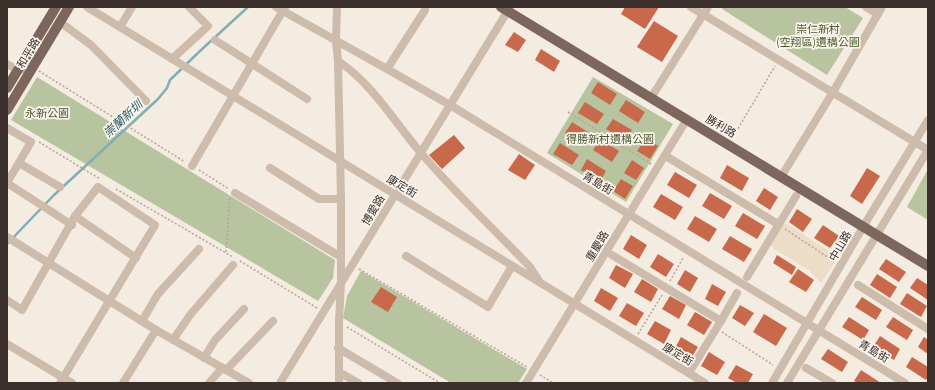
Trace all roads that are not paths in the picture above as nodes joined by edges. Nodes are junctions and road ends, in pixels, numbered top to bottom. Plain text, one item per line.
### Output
1 (56, 7) edge
2 (69, 7) edge
3 (88, 7) edge
4 (132, 7) edge
5 (189, 7) edge
6 (337, 7) edge
7 (691, 7) edge
8 (708, 7) edge
9 (866, 7) edge
10 (281, 8) edge
11 (506, 8) edge
12 (425, 10) dead end
13 (880, 10) edge
14 (704, 14) junction
15 (60, 22) junction
16 (120, 27) junction
17 (215, 40) dead end
18 (336, 40) junction
19 (28, 54) junction
20 (172, 59) junction
21 (338, 61) junction
22 (7, 64) edge
23 (252, 64) junction
24 (33, 67) junction
25 (387, 69) junction
26 (18, 70) junction
27 (7, 88) edge
28 (833, 92) junction
29 (233, 96) junction
30 (652, 98) junction
31 (307, 99) dead end
32 (146, 101) dead end
33 (450, 105) junction
34 (7, 110) edge
35 (687, 120) junction
36 (928, 120) edge
37 (7, 128) edge
38 (914, 142) junction
39 (928, 150) edge
40 (420, 153) junction
41 (669, 158) dead end
42 (340, 161) junction
43 (18, 163) junction
44 (192, 166) road end
45 (270, 168) dead end
46 (781, 177) junction
47 (7, 182) edge
48 (60, 187) dead end
49 (233, 191) road end
50 (395, 195) junction
51 (796, 196) dead end
52 (341, 199) junction
53 (629, 215) junction
54 (75, 216) junction
55 (778, 224) junction
56 (72, 225) junction
57 (863, 227) junction
58 (877, 235) junction
59 (9, 239) edge
60 (199, 249) dead end
61 (612, 255) dead end
62 (406, 256) dead end
63 (341, 257) junction
64 (136, 258) junction
65 (49, 263) junction
66 (233, 265) dead end
67 (512, 266) junction
68 (928, 266) edge
69 (747, 277) dead end
70 (341, 283) junction
71 (541, 283) junction
72 (858, 285) dead end
73 (737, 292) dead end
74 (7, 300) edge
75 (110, 302) junction
76 (575, 304) junction
77 (244, 309) dead end
78 (142, 321) junction
79 (273, 321) dead end
80 (721, 321) junction
81 (807, 323) junction
82 (928, 329) edge
83 (156, 330) junction
84 (819, 330) junction
85 (174, 340) junction
86 (7, 344) edge
87 (338, 348) junction
88 (204, 358) junction
89 (692, 368) dead end
90 (806, 368) dead end
91 (224, 369) junction
92 (339, 372) junction
93 (62, 380) edge
94 (72, 383) edge
95 (123, 383) edge
96 (209, 383) edge
97 (249, 383) edge
98 (280, 383) edge
99 (339, 383) edge
100 (358, 383) edge
101 (397, 383) edge
102 (526, 383) edge
103 (705, 383) edge
104 (772, 383) edge
105 (787, 383) edge
106 (832, 383) edge
107 (905, 383) edge

1 - 19 main road, 和平路
2 - 15 main road, 和平路
3 - 16 street, 康定街
4 - 16 street
5 - 20 street
6 - 18 street
7 - 14 street
8 - 14 street
9 - 13 street
10 - 18 street, 青島街
10 - 23 street
11 - 30 main road, 勝利路
11 - 33 street, 博愛路
12 - 25 street
13 - 28 street
14 - 28 street
14 - 30 street
15 - 24 main road, 和平路
15 - 32 street
16 - 20 street, 康定街
17 - 23 street
18 - 21 street
18 - 25 street, 青島街
19 - 24 street
19 - 26 main road, 和平路
20 - 29 street, 康定街
21 - 40 street
21 - 42 street
22 - 26 street
23 - 29 street
23 - 31 street
24 - 26 street
24 - 34 main road, 和平路
25 - 33 street, 青島街
26 - 27 main road, 和平路
28 - 38 street
28 - 46 street
29 - 42 street, 康定街
29 - 44 street
30 - 35 main road, 勝利路
33 - 40 street, 博愛路
33 - 53 street, 青島街
35 - 46 main road, 勝利路
35 - 53 street, 重慶路
36 - 38 street, 中山路
37 - 43 street
38 - 39 street
38 - 57 street, 中山路
39 - 58 street
40 - 50 street, 博愛路
40 - 71 street
41 - 55 street
42 - 50 street, 康定街
42 - 52 street
43 - 47 street
43 - 48 street
45 - 52 street
46 - 57 main road, 勝利路
47 - 56 street
49 - 63 street
50 - 67 street, 康定街
50 - 70 street, 博愛路
51 - 55 street
52 - 63 street
53 - 76 street, 重慶路
53 - 81 street, 青島街
54 - 56 street
54 - 64 street
54 - 64 street
55 - 69 street
56 - 65 street
57 - 58 main road, 勝利路
57 - 81 street, 中山路
58 - 68 main road, 勝利路
58 - 84 street
59 - 65 street
60 - 78 street
61 - 80 street
62 - 67 street
63 - 70 street
64 - 75 street
65 - 74 street
65 - 75 street
66 - 85 street
67 - 71 street, 康定街
70 - 87 street
70 - 98 street, 博愛路
71 - 76 street, 康定街
72 - 82 street
73 - 80 street
75 - 78 street
75 - 93 street
76 - 102 street, 重慶路
76 - 103 street, 康定街
77 - 88 street
78 - 83 street
79 - 91 street
80 - 89 street
81 - 84 street, 青島街
81 - 104 street, 中山路
83 - 85 street
83 - 95 street
84 - 105 street
84 - 107 street, 青島街
85 - 88 street
86 - 93 street
87 - 92 street
87 - 101 street
88 - 91 street
90 - 106 street
91 - 96 street
91 - 97 street
92 - 99 street
92 - 100 street
93 - 94 street

